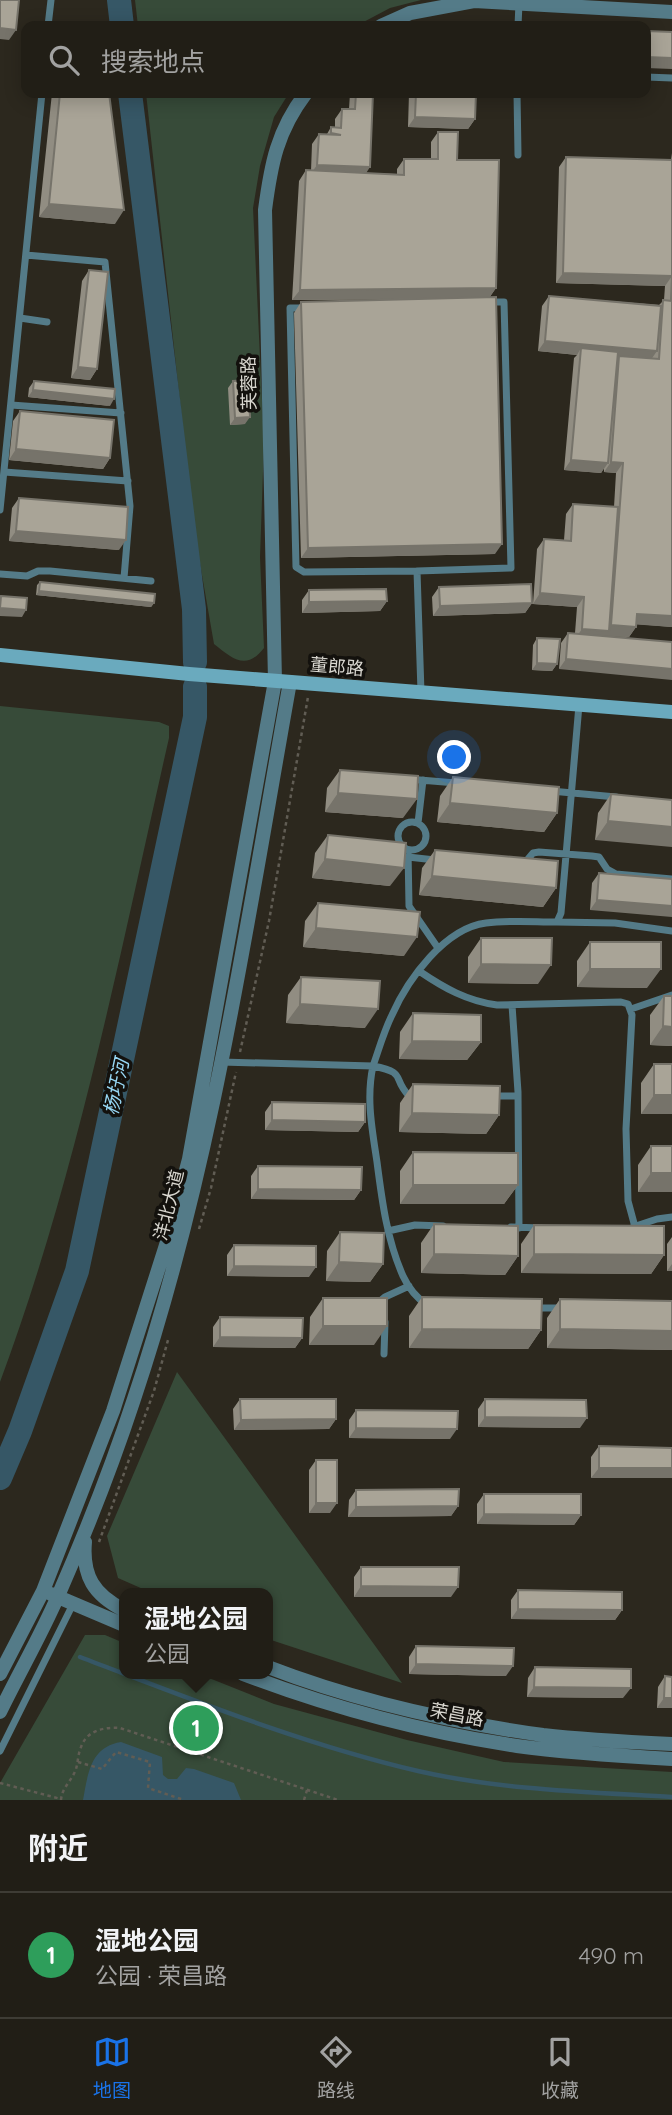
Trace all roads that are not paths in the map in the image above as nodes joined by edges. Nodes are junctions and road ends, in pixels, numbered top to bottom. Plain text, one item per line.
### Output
1 (51, 0) edge
2 (502, 1) edge
3 (519, 3) junction
4 (672, 12) edge
5 (49, 21) edge
6 (393, 21) edge
7 (518, 21) edge
8 (651, 77) edge
9 (672, 78) edge
10 (42, 98) edge
11 (302, 98) edge
12 (517, 98) edge
13 (518, 155) dead end
14 (26, 255) junction
15 (478, 302) edge
16 (317, 307) edge
17 (20, 318) junction
18 (47, 322) dead end
19 (11, 407) junction
20 (0, 408) edge
21 (121, 414) junction
22 (4, 472) junction
23 (128, 481) junction
24 (0, 510) edge
25 (417, 572) junction
26 (0, 574) edge
27 (124, 579) junction
28 (151, 581) dead end
29 (0, 655) edge
30 (275, 681) junction
31 (290, 682) junction
32 (421, 692) junction
33 (579, 705) junction
34 (672, 712) edge
35 (397, 778) edge
36 (423, 780) junction
37 (463, 783) edge
38 (544, 790) edge
39 (571, 793) junction
40 (622, 797) edge
41 (418, 823) junction
42 (393, 849) edge
43 (408, 854) junction
44 (566, 854) junction
45 (448, 861) edge
46 (516, 867) edge
47 (672, 879) edge
48 (557, 922) junction
49 (672, 932) edge
50 (438, 948) junction
51 (418, 971) junction
52 (672, 995) edge
53 (512, 1005) junction
54 (631, 1009) junction
55 (213, 1062) junction
56 (373, 1066) junction
57 (423, 1096) edge
58 (491, 1096) edge
59 (518, 1096) junction
60 (672, 1217) edge
61 (454, 1226) edge
62 (506, 1227) edge
63 (635, 1227) junction
64 (519, 1228) junction
65 (544, 1228) edge
66 (621, 1228) edge
67 (388, 1231) junction
68 (409, 1286) junction
69 (385, 1297) junction
70 (432, 1307) edge
71 (368, 1308) edge
72 (525, 1308) edge
73 (565, 1308) edge
74 (384, 1354) dead end
75 (85, 1531) junction
76 (43, 1591) junction
77 (58, 1595) junction
78 (107, 1602) junction
79 (73, 1604) junction
80 (119, 1608) edge
81 (119, 1623) edge
82 (273, 1669) edge
83 (0, 1674) edge
84 (257, 1679) edge
85 (0, 1712) edge
86 (672, 1745) edge
87 (0, 1751) edge
88 (672, 1759) edge

1 - 5 lane
2 - 3 street
2 - 6 street
3 - 4 street
3 - 7 lane
8 - 9 lane
10 - 14 lane
11 - 30 street, 芙蓉路
12 - 13 lane
14 - 17 lane
14 - 21 lane
15 - 25 lane
16 - 25 lane
17 - 18 lane
17 - 19 lane
19 - 20 lane
19 - 21 lane
19 - 22 lane
21 - 23 lane
22 - 23 lane
22 - 24 lane
23 - 27 lane
25 - 32 lane
26 - 27 lane
27 - 28 lane
29 - 30 main road, 董郎路
30 - 31 main road, 董郎路
30 - 55 street, 洋北大道
31 - 32 main road, 董郎路
31 - 55 street, 洋北大道
32 - 33 main road, 董郎路
33 - 34 main road, 董郎路
33 - 39 lane
35 - 36 lane
36 - 37 lane
36 - 41 lane
38 - 39 lane
39 - 40 lane
39 - 44 lane
41 - 43 lane
41 - 43 lane
42 - 43 lane
43 - 45 lane
43 - 50 lane
44 - 46 lane
44 - 47 lane
44 - 48 lane
48 - 49 lane
48 - 50 lane
50 - 51 lane
51 - 53 lane
51 - 56 lane
52 - 54 lane
53 - 54 lane
53 - 59 lane
54 - 63 lane
55 - 56 lane
55 - 75 street, 洋北大道
55 - 76 street, 洋北大道
56 - 57 lane
56 - 67 lane
58 - 59 lane
59 - 64 lane
60 - 63 lane
61 - 67 lane
62 - 64 lane
63 - 66 lane
64 - 65 lane
67 - 68 lane
68 - 69 lane
68 - 70 lane
69 - 71 lane
69 - 74 lane
72 - 73 lane
75 - 77 street, 洋北大道
75 - 78 street
76 - 77 street
76 - 83 street, 洋北大道
77 - 78 street
77 - 79 street
77 - 85 street, 洋北大道
78 - 80 street
79 - 81 street
79 - 87 lane
82 - 86 street, 荣昌路
84 - 88 street, 荣昌路

